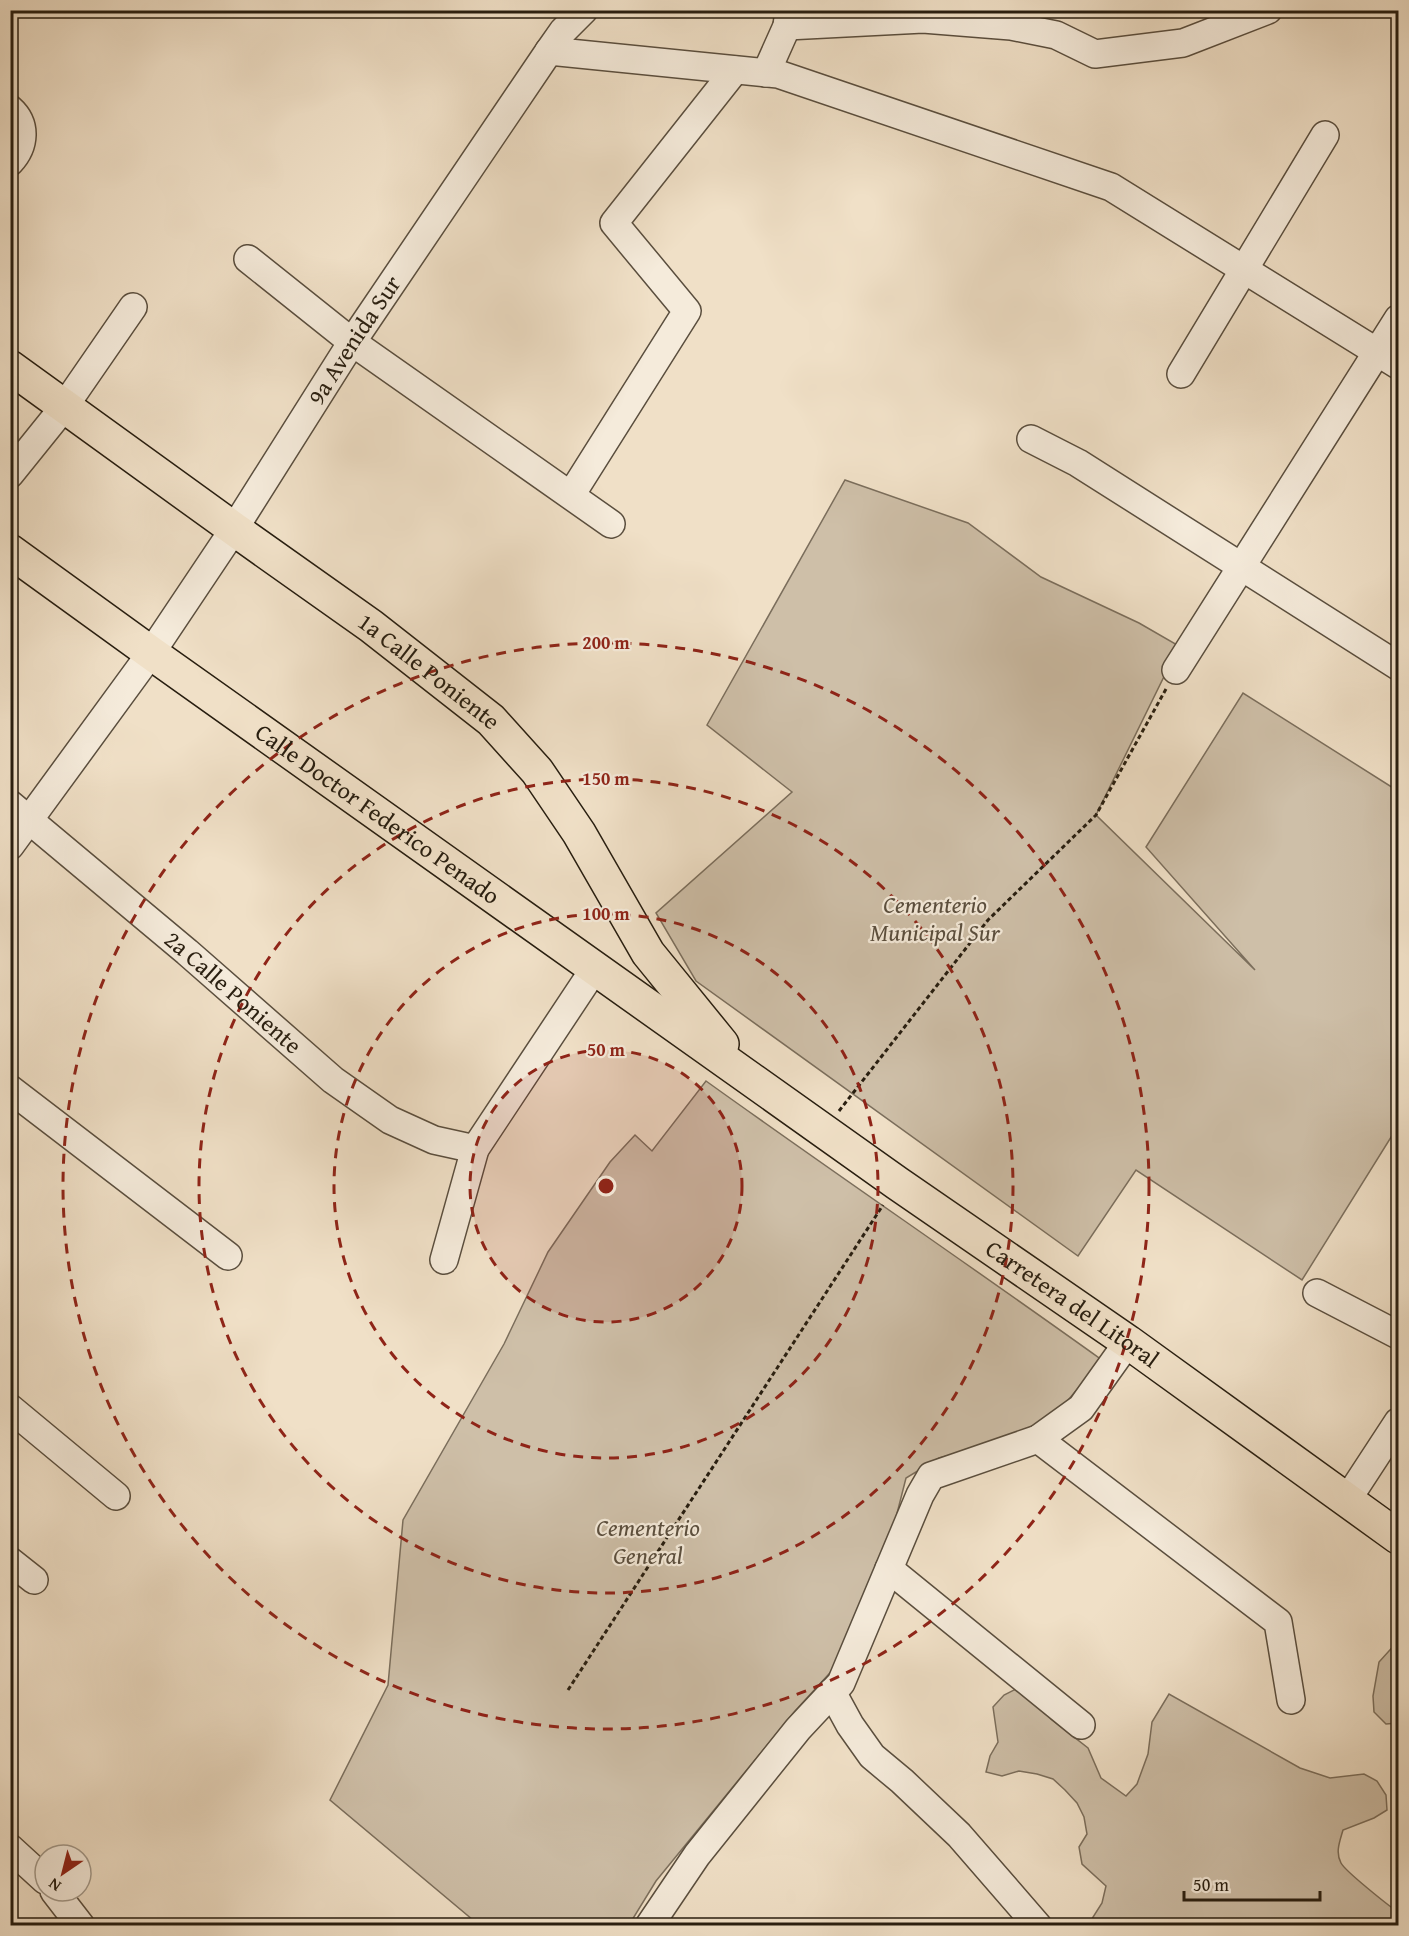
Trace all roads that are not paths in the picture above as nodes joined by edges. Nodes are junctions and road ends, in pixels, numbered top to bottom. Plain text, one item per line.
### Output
1 (584, 10) edge
2 (1268, 10) edge
3 (788, 18) edge
4 (556, 41) junction
5 (735, 70) junction
6 (766, 73) junction
7 (1325, 135) dead end
8 (248, 259) dead end
9 (1244, 269) junction
10 (133, 307) dead end
11 (1398, 319) edge
12 (352, 342) junction
13 (1388, 359) edge
14 (10, 367) edge
15 (1181, 374) dead end
16 (64, 407) junction
17 (1031, 439) dead end
18 (10, 474) edge
19 (571, 495) junction
20 (611, 524) dead end
21 (234, 529) junction
22 (10, 551) edge
23 (1241, 568) junction
24 (151, 653) junction
25 (1398, 666) edge
26 (1176, 670) road end
27 (20, 812) edge
28 (10, 846) edge
29 (648, 953) junction
30 (601, 972) junction
31 (745, 1074) junction
32 (10, 1089) edge
33 (475, 1149) junction
34 (228, 1256) dead end
35 (444, 1260) dead end
36 (1317, 1293) dead end
37 (1398, 1335) edge
38 (1128, 1342) junction
39 (13, 1416) edge
40 (1398, 1422) edge
41 (1038, 1439) junction
42 (116, 1496) dead end
43 (1347, 1500) junction
44 (1398, 1537) edge
45 (10, 1561) edge
46 (889, 1569) junction
47 (34, 1580) dead end
48 (832, 1692) junction
49 (1291, 1700) dead end
50 (1081, 1725) dead end
51 (10, 1848) edge
52 (33, 1869) edge
53 (63, 1903) edge
54 (81, 1926) edge
55 (649, 1926) edge
56 (1038, 1926) edge

1 - 4 street, 9a Avenida Sur
2 - 3 street
3 - 6 street
4 - 5 street
4 - 12 street, 9a Avenida Sur
5 - 6 street
5 - 19 street
6 - 9 street
7 - 9 street
8 - 12 street
9 - 13 street
9 - 15 street
10 - 16 street
11 - 13 street
12 - 19 street
12 - 21 street, 9a Avenida Sur
13 - 23 street
14 - 16 main road, 1a Calle Poniente
16 - 18 street
16 - 21 main road, 1a Calle Poniente
17 - 23 street
19 - 20 street
21 - 24 street, 9a Avenida Sur
21 - 29 main road, 1a Calle Poniente
22 - 24 main road, Calle Doctor Federico Penado
23 - 25 street
23 - 26 street
24 - 27 street, 9a Avenida Sur
24 - 30 main road, Calle Doctor Federico Penado
27 - 28 street, 9a Avenida Sur
27 - 33 street, 2a Calle Poniente
29 - 30 main road
29 - 31 main road, 1a Calle Poniente
30 - 31 main road, Calle Doctor Federico Penado
30 - 33 street
31 - 38 main road, Carretera del Litoral
32 - 34 street
33 - 35 street
36 - 37 street
38 - 41 street
38 - 43 main road, Carretera del Litoral
39 - 42 street
40 - 43 street
41 - 46 street
41 - 49 street
43 - 44 main road, Carretera del Litoral
45 - 47 street
46 - 48 street
46 - 50 street
48 - 55 street
48 - 56 street
51 - 52 street
53 - 54 street

